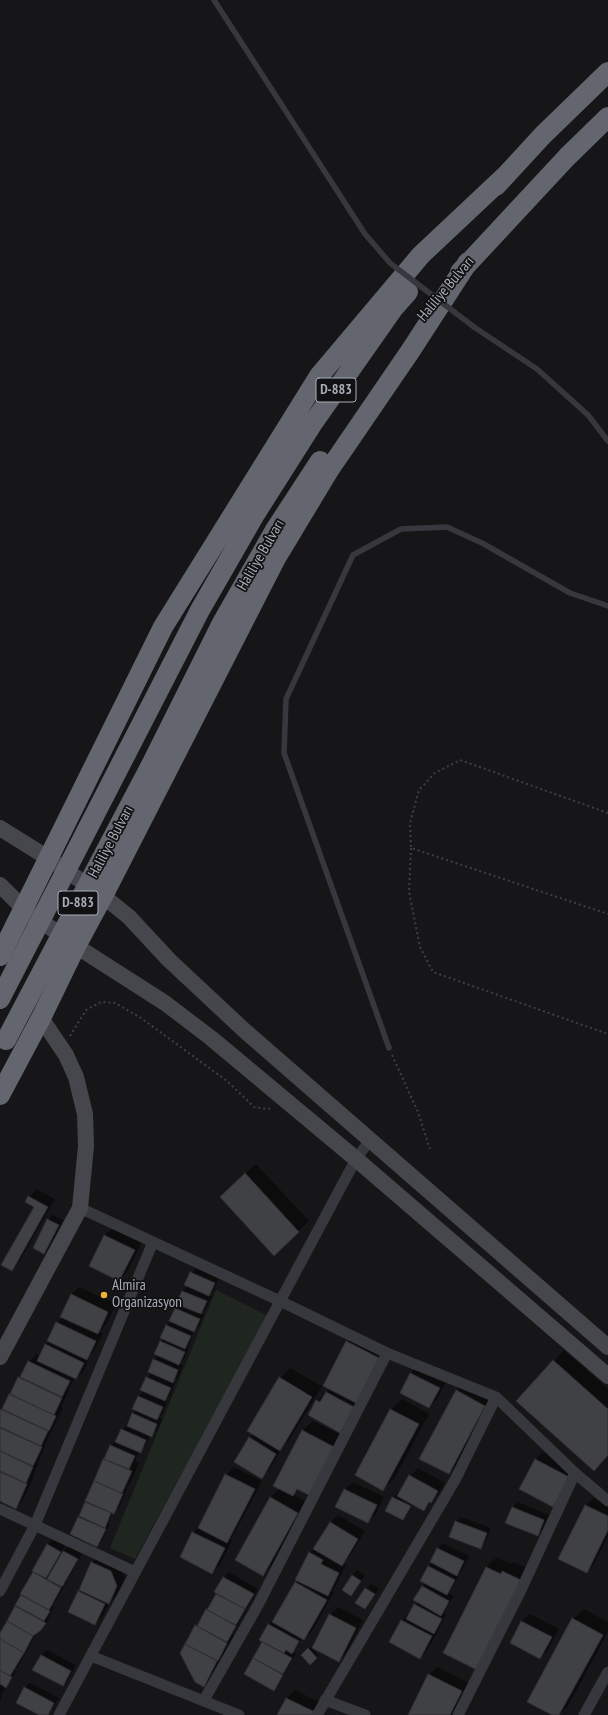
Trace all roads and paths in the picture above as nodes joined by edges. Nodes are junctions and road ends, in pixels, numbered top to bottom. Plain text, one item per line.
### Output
1 (214, 0) edge
2 (608, 72) edge
3 (608, 117) edge
4 (505, 176) junction
5 (468, 262) junction
6 (608, 441) edge
7 (608, 606) edge
8 (608, 813) edge
9 (0, 828) edge
10 (411, 848) junction
11 (48, 858) junction
12 (0, 885) edge
13 (104, 896) junction
14 (24, 909) junction
15 (608, 914) edge
16 (76, 946) junction
17 (0, 956) edge
18 (0, 1000) edge
19 (41, 1018) junction
20 (608, 1034) edge
21 (3, 1045) edge
22 (389, 1048) joint
23 (63, 1050) junction
24 (0, 1095) edge
25 (288, 1103) junction
26 (370, 1140) junction
27 (430, 1149) dead end
28 (356, 1159) junction
29 (80, 1208) junction
30 (153, 1242) junction
31 (280, 1301) junction
32 (608, 1347) edge
33 (387, 1353) junction
34 (0, 1357) edge
35 (608, 1376) edge
36 (496, 1397) junction
37 (575, 1474) junction
38 (608, 1500) edge
39 (0, 1509) edge
40 (35, 1525) junction
41 (134, 1572) junction
42 (0, 1591) edge
43 (91, 1656) junction
44 (608, 1672) edge
45 (204, 1700) junction
46 (325, 1700) junction
47 (59, 1715) edge
48 (239, 1715) edge
49 (317, 1715) edge
50 (365, 1715) edge
51 (458, 1715) edge
52 (584, 1715) edge

1 - 6 lane, bridge
2 - 4 highway, Haliliye Bulvarı / D-883
3 - 5 highway, Haliliye Bulvarı / D-883
4 - 11 highway
4 - 18 highway, Haliliye Bulvarı / D-883, bridge
5 - 13 highway
5 - 21 highway, Haliliye Bulvarı / D-883, bridge
7 - 22 lane
8 - 10 path
9 - 11 main road
10 - 15 path
10 - 20 path
11 - 13 main road
11 - 14 highway
12 - 14 main road
13 - 16 highway
13 - 26 main road
14 - 16 main road
14 - 17 highway
16 - 19 highway
16 - 25 main road
19 - 23 main road
19 - 24 highway
22 - 27 path
23 - 25 path
23 - 29 main road
25 - 28 main road
26 - 28 street
26 - 32 main road
28 - 31 street
28 - 35 main road
29 - 30 street
29 - 34 main road
30 - 31 street
30 - 40 street
31 - 33 street
31 - 41 street
33 - 36 street
33 - 45 street
36 - 37 street
36 - 46 street
37 - 38 street
37 - 51 street
39 - 40 street
40 - 41 street
40 - 42 street
41 - 43 street
43 - 45 street
43 - 47 street
44 - 52 street
45 - 48 street
46 - 49 street
46 - 50 street

